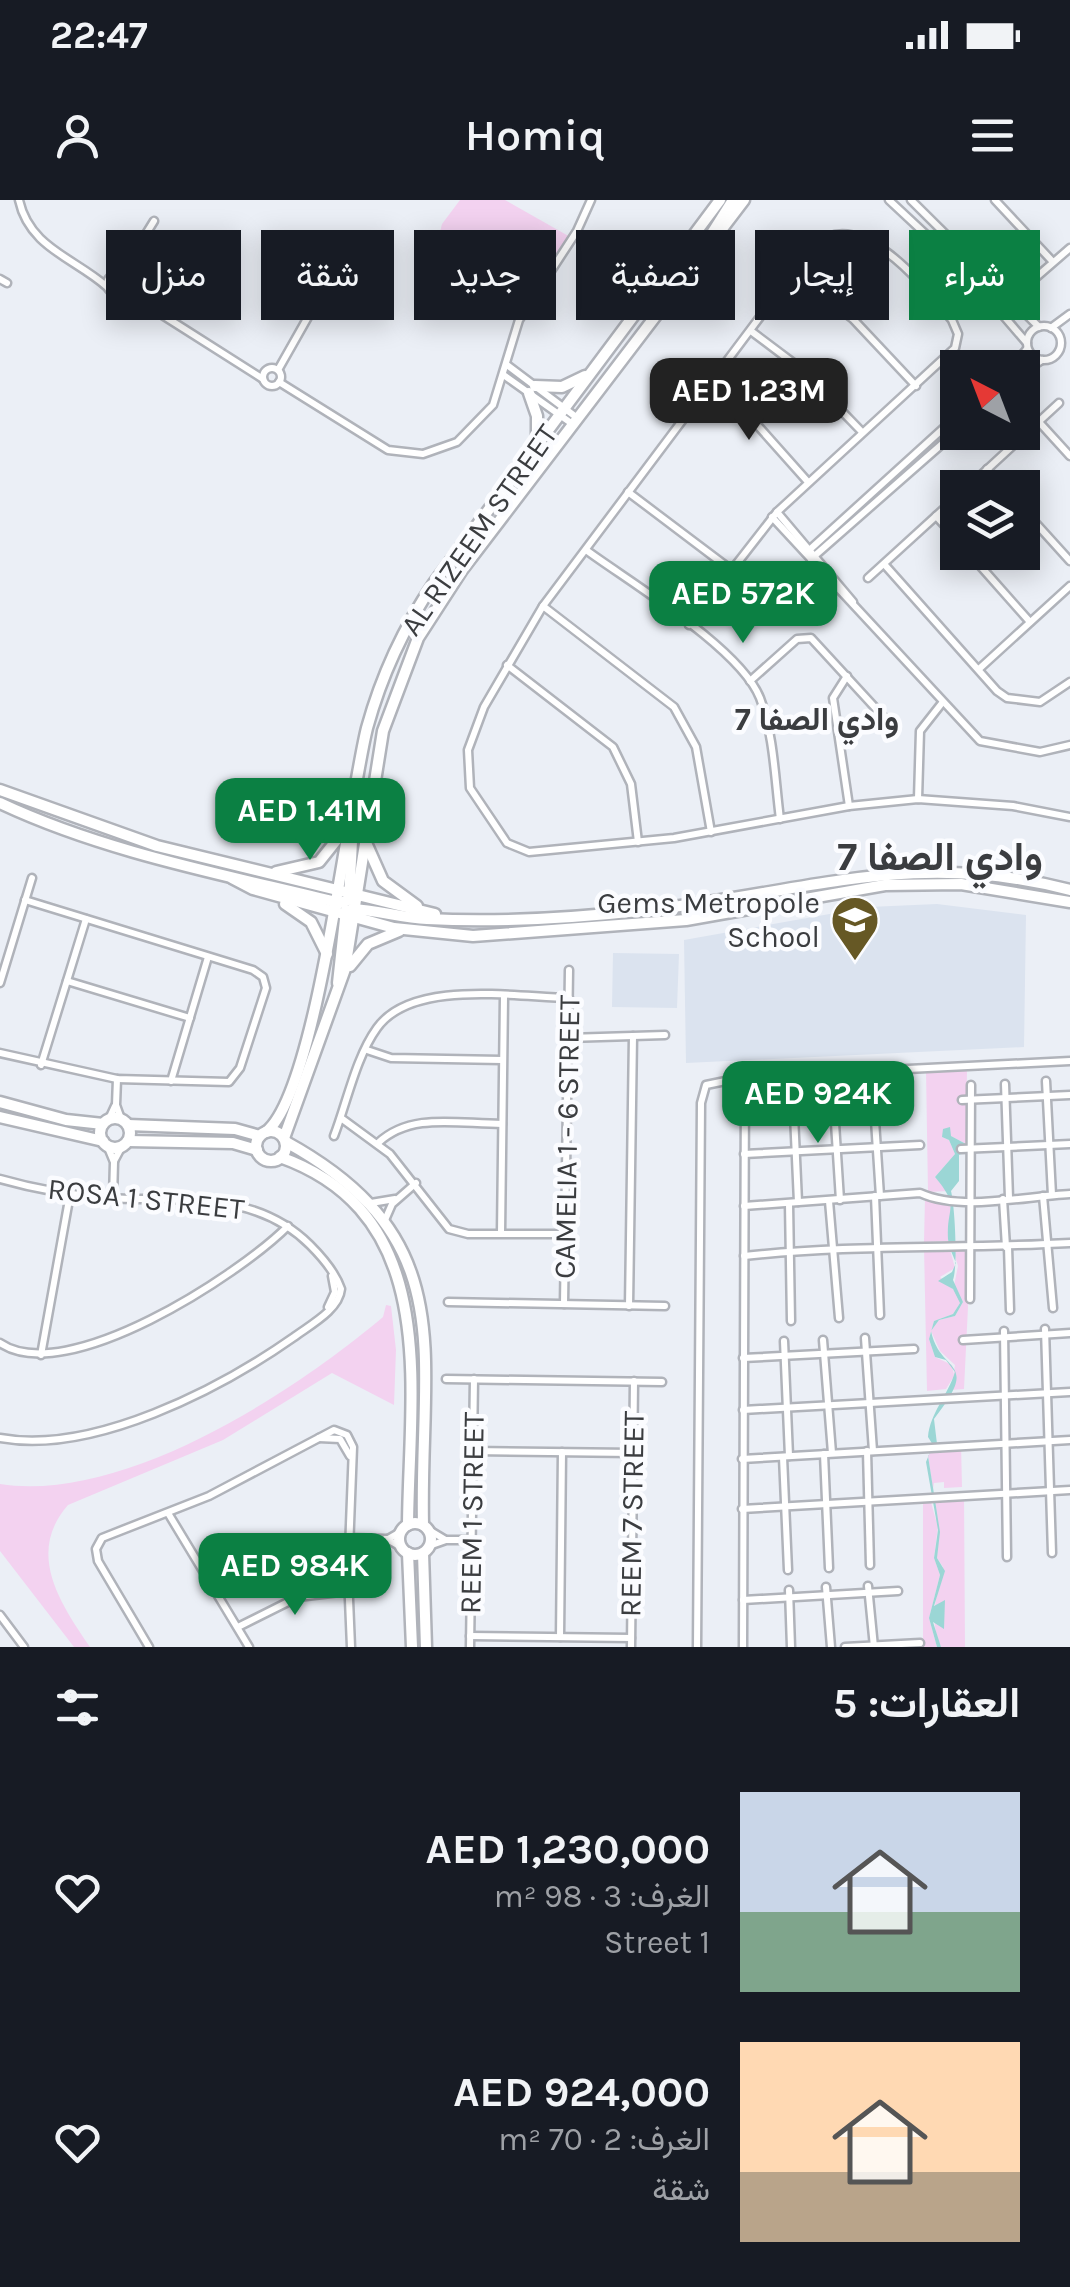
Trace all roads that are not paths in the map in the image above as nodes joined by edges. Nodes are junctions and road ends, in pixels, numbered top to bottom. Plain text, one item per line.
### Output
1 (20, 200) edge
2 (591, 200) edge
3 (720, 200) edge
4 (744, 200) edge
5 (752, 200) edge
6 (889, 200) edge
7 (911, 200) edge
8 (995, 200) edge
9 (734, 206) edge
10 (154, 221) dead end
11 (148, 230) edge
12 (922, 230) edge
13 (942, 230) edge
14 (1070, 248) edge
15 (889, 256) edge
16 (556, 262) edge
17 (1054, 262) junction
18 (1040, 274) edge
19 (106, 281) edge
20 (1070, 314) edge
21 (171, 320) edge
22 (306, 320) edge
23 (520, 320) edge
24 (759, 320) edge
25 (854, 320) edge
26 (1007, 320) edge
27 (1032, 320) edge
28 (1039, 327) junction
29 (1051, 328) junction
30 (1070, 330) edge
31 (751, 331) junction
32 (1060, 341) junction
33 (1027, 345) junction
34 (1024, 350) edge
35 (1042, 360) joint
36 (507, 366) junction
37 (250, 369) junction
38 (266, 370) junction
39 (278, 370) junction
40 (590, 374) junction
41 (505, 376) junction
42 (263, 379) junction
43 (279, 382) junction
44 (916, 386) junction
45 (708, 387) junction
46 (532, 390) junction
47 (1059, 403) dead end
48 (562, 412) junction
49 (574, 420) junction
50 (1040, 421) edge
51 (1040, 423) edge
52 (940, 431) edge
53 (862, 432) junction
54 (537, 446) junction
55 (940, 446) edge
56 (1008, 450) edge
57 (1070, 456) edge
58 (987, 469) edge
59 (808, 482) junction
60 (628, 492) junction
61 (940, 512) edge
62 (774, 514) junction
63 (936, 516) junction
64 (940, 520) edge
65 (1040, 528) edge
66 (829, 530) junction
67 (800, 538) junction
68 (832, 542) junction
69 (586, 550) junction
70 (811, 555) junction
71 (1070, 561) edge
72 (884, 564) junction
73 (826, 568) junction
74 (730, 569) junction
75 (984, 570) edge
76 (868, 578) dead end
77 (1070, 586) edge
78 (853, 603) junction
79 (543, 606) junction
80 (1030, 622) junction
81 (689, 626) junction
82 (506, 665) junction
83 (978, 669) junction
84 (847, 676) junction
85 (750, 681) junction
86 (1070, 682) edge
87 (942, 703) junction
88 (891, 724) dead end
89 (1070, 745) edge
90 (0, 790) edge
91 (353, 796) junction
92 (918, 799) junction
93 (0, 803) edge
94 (849, 806) junction
95 (1070, 817) edge
96 (780, 819) junction
97 (348, 823) junction
98 (711, 832) junction
99 (366, 834) junction
100 (638, 842) junction
101 (270, 873) junction
102 (32, 878) dead end
103 (232, 878) junction
104 (1070, 890) edge
105 (25, 900) junction
106 (1070, 902) edge
107 (347, 905) junction
108 (451, 918) junction
109 (86, 919) junction
110 (404, 930) junction
111 (328, 956) junction
112 (208, 958) junction
113 (569, 970) dead end
114 (68, 981) junction
115 (0, 983) edge
116 (340, 988) junction
117 (504, 997) junction
118 (569, 998) junction
119 (190, 1018) junction
120 (666, 1035) dead end
121 (633, 1036) junction
122 (568, 1038) junction
123 (367, 1050) junction
124 (0, 1053) edge
125 (502, 1060) junction
126 (1070, 1061) edge
127 (41, 1065) junction
128 (297, 1065) junction
129 (309, 1070) junction
130 (745, 1077) junction
131 (117, 1079) junction
132 (170, 1081) junction
133 (1046, 1081) dead end
134 (972, 1084) dead end
135 (1005, 1084) dead end
136 (295, 1089) junction
137 (872, 1090) dead end
138 (833, 1092) dead end
139 (793, 1094) dead end
140 (1070, 1095) edge
141 (1047, 1096) junction
142 (1006, 1097) junction
143 (966, 1099) junction
144 (0, 1102) edge
145 (116, 1105) junction
146 (0, 1116) edge
147 (341, 1118) junction
148 (106, 1122) junction
149 (124, 1122) junction
150 (502, 1124) junction
151 (263, 1134) junction
152 (334, 1136) dead end
153 (285, 1140) junction
154 (105, 1143) junction
155 (125, 1143) junction
156 (378, 1143) junction
157 (1070, 1144) edge
158 (920, 1145) dead end
159 (1050, 1146) junction
160 (875, 1147) junction
161 (1008, 1147) junction
162 (837, 1148) junction
163 (965, 1149) junction
164 (257, 1150) junction
165 (796, 1151) junction
166 (744, 1154) junction
167 (280, 1158) junction
168 (114, 1162) junction
169 (0, 1179) edge
170 (416, 1183) junction
171 (70, 1194) junction
172 (1070, 1194) edge
173 (1048, 1195) junction
174 (878, 1196) junction
175 (113, 1198) junction
176 (1006, 1198) junction
177 (396, 1199) junction
178 (829, 1200) junction
179 (840, 1200) junction
180 (968, 1200) junction
181 (371, 1203) junction
182 (794, 1203) junction
183 (744, 1206) junction
184 (384, 1220) junction
185 (288, 1226) junction
186 (501, 1233) junction
187 (565, 1234) junction
188 (1070, 1244) edge
189 (1048, 1245) junction
190 (1007, 1247) junction
191 (876, 1248) junction
192 (968, 1249) junction
193 (834, 1250) junction
194 (791, 1251) junction
195 (744, 1256) junction
196 (970, 1299) dead end
197 (448, 1302) dead end
198 (564, 1304) junction
199 (630, 1306) junction
200 (664, 1306) dead end
201 (1053, 1308) dead end
202 (1010, 1310) dead end
203 (880, 1315) dead end
204 (838, 1318) dead end
205 (790, 1320) dead end
206 (1045, 1332) junction
207 (1070, 1333) edge
208 (1004, 1334) junction
209 (865, 1338) dead end
210 (823, 1340) dead end
211 (964, 1340) dead end
212 (784, 1342) dead end
213 (0, 1343) edge
214 (914, 1348) dead end
215 (866, 1352) junction
216 (824, 1354) junction
217 (40, 1355) junction
218 (785, 1357) junction
219 (743, 1358) junction
220 (446, 1378) dead end
221 (474, 1379) junction
222 (634, 1381) junction
223 (662, 1382) dead end
224 (1070, 1392) edge
225 (1047, 1393) junction
226 (1005, 1394) junction
227 (870, 1402) junction
228 (828, 1404) junction
229 (787, 1407) junction
230 (742, 1410) junction
231 (0, 1438) edge
232 (1070, 1440) edge
233 (1048, 1442) junction
234 (1006, 1446) junction
235 (473, 1451) junction
236 (870, 1451) junction
237 (562, 1452) junction
238 (633, 1452) junction
239 (828, 1454) junction
240 (786, 1457) junction
241 (742, 1460) junction
242 (1070, 1490) edge
243 (1050, 1492) junction
244 (1007, 1496) junction
245 (868, 1500) junction
246 (826, 1503) junction
247 (785, 1506) junction
248 (742, 1510) junction
249 (168, 1514) junction
250 (405, 1528) junction
251 (426, 1528) junction
252 (349, 1538) junction
253 (387, 1539) junction
254 (446, 1540) junction
255 (472, 1540) junction
256 (405, 1550) junction
257 (426, 1550) junction
258 (1052, 1553) dead end
259 (1008, 1557) dead end
260 (870, 1565) dead end
261 (829, 1568) dead end
262 (788, 1570) dead end
263 (869, 1589) junction
264 (348, 1591) junction
265 (826, 1591) junction
266 (898, 1591) dead end
267 (789, 1594) junction
268 (742, 1600) junction
269 (0, 1614) edge
270 (238, 1628) junction
271 (470, 1636) junction
272 (18, 1637) junction
273 (560, 1637) junction
274 (920, 1642) dead end
275 (631, 1643) edge
276 (874, 1646) edge
277 (8, 1647) edge
278 (24, 1647) edge
279 (150, 1647) edge
280 (249, 1647) edge
281 (351, 1647) edge
282 (412, 1647) edge
283 (426, 1647) edge
284 (470, 1647) edge
285 (696, 1647) edge
286 (743, 1647) edge
287 (792, 1647) edge
288 (831, 1647) edge
289 (845, 1647) edge

1 - 19 street
2 - 16 street
3 - 40 street, AL RIZEEM STREET
4 - 9 street, AL RIZEEM STREET
5 - 9 street
6 - 12 street
7 - 13 street
8 - 17 street
9 - 49 street, AL RIZEEM STREET
10 - 11 street
14 - 17 street
15 - 44 street
17 - 18 street
20 - 29 street
21 - 37 street
22 - 39 street
23 - 36 street
24 - 31 street
25 - 44 street
26 - 33 street
27 - 28 street
28 - 29 street
28 - 33 street
29 - 32 street
30 - 32 street
31 - 45 street
31 - 53 street
32 - 35 street
33 - 34 street
33 - 35 street
36 - 41 street
36 - 46 street
37 - 38 street
37 - 42 street
38 - 39 street
38 - 42 street
39 - 43 street
40 - 46 street
40 - 48 street, AL RIZEEM STREET
41 - 43 street
41 - 46 street
42 - 43 street
44 - 53 street
45 - 59 street
45 - 60 street
46 - 48 street
46 - 54 street
47 - 50 street
48 - 49 street
48 - 54 street, AL RIZEEM STREET
49 - 99 street, AL RIZEEM STREET
51 - 57 street
52 - 66 street
53 - 59 street
54 - 91 street, AL RIZEEM STREET
55 - 68 street
56 - 58 street
59 - 62 street
60 - 69 street
60 - 74 street
61 - 63 street
62 - 67 street
62 - 70 street
62 - 74 street
63 - 64 street
63 - 72 street
65 - 71 street
66 - 67 street
66 - 70 street
67 - 70 street
68 - 70 street
68 - 73 street
69 - 79 street
69 - 81 street
70 - 73 street
70 - 78 street
72 - 76 street
72 - 83 street
73 - 78 street
74 - 81 street
75 - 80 street
77 - 80 street
78 - 87 street
79 - 82 street
79 - 98 street
80 - 83 street
81 - 85 street
82 - 100 street
82 - 100 street
83 - 86 street
84 - 85 street
84 - 88 street
84 - 94 street
85 - 96 street
87 - 89 street
87 - 92 street
90 - 101 street
91 - 97 street, AL RIZEEM STREET
91 - 107 street
92 - 94 street
92 - 95 street
93 - 103 street
94 - 96 street
96 - 98 street
97 - 101 street
97 - 107 street, AL RIZEEM STREET
98 - 100 street
99 - 107 street, AL RIZEEM STREET
99 - 108 street
101 - 107 street
102 - 105 street
103 - 107 street
103 - 111 street
104 - 108 street
105 - 109 street
105 - 115 street
106 - 110 street
107 - 108 street
107 - 110 street
107 - 111 street, AL RIZEEM STREET
107 - 116 street
109 - 112 street
109 - 114 street
110 - 116 street
111 - 128 street, AL RIZEEM STREET
112 - 119 street
112 - 132 street
113 - 118 street, CAMELIA 1 - 6 STREET
114 - 119 street
114 - 127 street
116 - 129 street, AL RIZEEM STREET
117 - 118 street
117 - 123 street
117 - 125 street
118 - 122 street, CAMELIA 1 - 6 STREET
119 - 132 street
120 - 121 street
121 - 122 street
121 - 199 street
122 - 187 street, CAMELIA 1 - 6 STREET
123 - 125 street
123 - 147 street
124 - 127 street
125 - 150 street
126 - 130 street
127 - 131 street
128 - 129 street
128 - 136 street, AL RIZEEM STREET
129 - 136 street, AL RIZEEM STREET
130 - 166 street
130 - 285 street
131 - 132 street
131 - 145 street
133 - 141 street
134 - 143 street
135 - 142 street
136 - 151 street, AL RIZEEM STREET
136 - 153 street, AL RIZEEM STREET
137 - 160 street
138 - 162 street
139 - 165 street
140 - 141 street
141 - 142 street
141 - 159 street
142 - 143 street
142 - 161 street
143 - 163 street
144 - 148 street
145 - 148 street
145 - 149 street
146 - 154 street
147 - 152 street
147 - 156 street
148 - 149 street
148 - 154 street
149 - 151 street
149 - 155 street
150 - 156 street
150 - 186 street
151 - 153 street
151 - 164 street
153 - 167 street
153 - 181 street
154 - 155 street
154 - 168 street
155 - 164 street
155 - 168 street
156 - 170 street
157 - 159 street
158 - 160 street
159 - 161 street
159 - 173 street
160 - 162 street
160 - 174 street
161 - 163 street
161 - 176 street
162 - 165 street
162 - 179 street
163 - 180 street
164 - 167 street
165 - 166 street
165 - 182 street
166 - 183 street
167 - 250 street
168 - 175 street
169 - 171 street, ROSA 1 STREET
170 - 177 street
170 - 186 street
171 - 175 street, ROSA 1 STREET
171 - 217 street
172 - 173 street
173 - 176 street
173 - 189 street
174 - 179 street
174 - 180 street
174 - 191 street
175 - 185 street, ROSA 1 STREET
176 - 180 street
176 - 190 street
177 - 181 street
177 - 184 street
178 - 179 street
178 - 182 street
178 - 193 street
180 - 192 street
181 - 184 street
182 - 183 street
182 - 194 street
183 - 195 street
184 - 251 street
185 - 217 street
185 - 231 street, ROSA 1 STREET
186 - 187 street
187 - 198 street, CAMELIA 1 - 6 STREET
188 - 189 street
189 - 190 street
189 - 201 street
190 - 192 street
190 - 202 street
191 - 192 street
191 - 193 street
191 - 203 street
192 - 196 street
193 - 194 street
193 - 204 street
194 - 195 street
194 - 205 street
195 - 219 street
197 - 198 street
198 - 199 street
199 - 200 street
206 - 207 street
206 - 208 street
206 - 225 street
208 - 211 street
208 - 226 street
209 - 215 street
210 - 216 street
212 - 218 street
213 - 217 street
214 - 215 street
215 - 216 street
215 - 227 street
216 - 218 street
216 - 228 street
218 - 219 street
218 - 229 street
219 - 230 street
220 - 221 street
221 - 222 street
221 - 235 street, REEM 1 STREET
222 - 223 street
222 - 238 street, REEM 7 STREET
224 - 225 street
225 - 226 street
225 - 233 street
226 - 227 street
226 - 234 street
227 - 228 street
227 - 236 street
228 - 229 street
228 - 239 street
229 - 230 street
229 - 240 street
230 - 241 street
232 - 233 street
233 - 234 street
233 - 243 street
234 - 236 street
234 - 244 street
235 - 237 street
235 - 255 street, REEM 1 STREET
236 - 239 street
236 - 245 street
237 - 238 street
237 - 273 street
238 - 275 street, REEM 7 STREET
239 - 240 street
239 - 246 street
240 - 241 street
240 - 247 street
241 - 248 street
242 - 243 street
243 - 244 street
243 - 258 street
244 - 245 street
244 - 259 street
245 - 246 street
245 - 260 street
246 - 247 street
246 - 261 street
247 - 248 street
247 - 262 street
248 - 268 street
249 - 252 street
249 - 270 street
249 - 279 street
250 - 251 street
250 - 253 street
250 - 256 street
251 - 254 street
251 - 257 street
252 - 253 street
252 - 264 street
253 - 256 street
254 - 255 street
254 - 257 street
255 - 271 street, REEM 1 STREET
256 - 257 street
256 - 282 street
257 - 283 street
263 - 265 street
263 - 266 street
263 - 276 street
264 - 270 street
264 - 281 street
265 - 267 street
265 - 288 street
267 - 268 street
267 - 287 street
268 - 286 street
269 - 272 street
270 - 280 street
271 - 273 street
271 - 284 street, REEM 1 STREET
272 - 277 street
272 - 278 street
273 - 275 street
274 - 276 street
276 - 289 street

